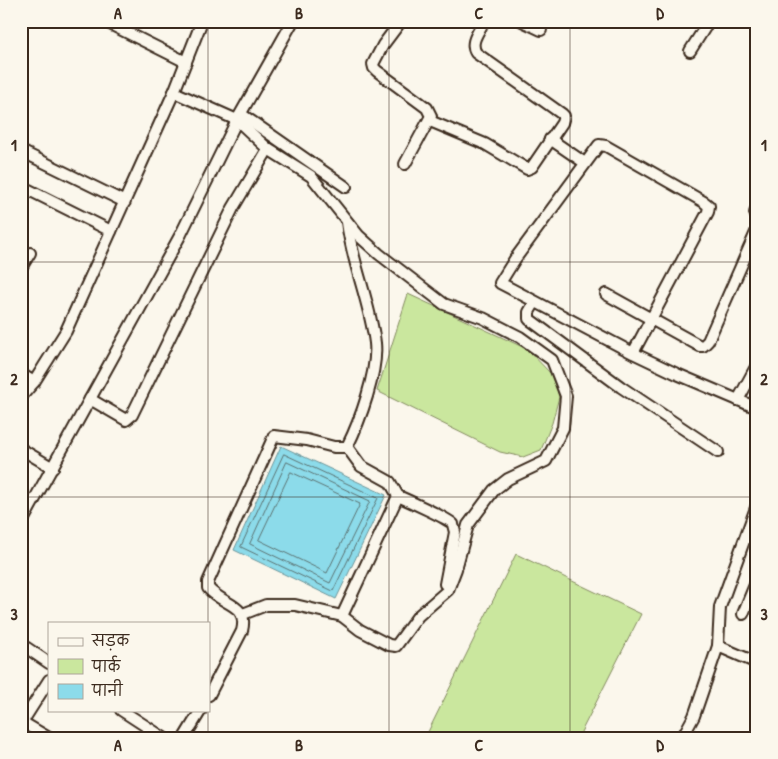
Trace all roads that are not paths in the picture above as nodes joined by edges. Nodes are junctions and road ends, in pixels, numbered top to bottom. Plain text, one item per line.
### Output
1 (104, 21) edge
2 (202, 21) edge
3 (294, 21) edge
4 (401, 21) edge
5 (484, 21) edge
6 (522, 21) edge
7 (709, 21) edge
8 (541, 30) dead end
9 (690, 50) dead end
10 (186, 62) junction
11 (174, 92) junction
12 (239, 117) junction
13 (430, 121) junction
14 (550, 139) junction
15 (268, 149) junction
16 (23, 152) dead end
17 (585, 163) junction
18 (405, 164) dead end
19 (21, 186) edge
20 (346, 187) dead end
21 (125, 202) junction
22 (757, 207) edge
23 (757, 218) edge
24 (346, 222) junction
25 (757, 230) edge
26 (112, 231) junction
27 (30, 253) dead end
28 (21, 268) edge
29 (606, 294) dead end
30 (534, 302) junction
31 (651, 318) junction
32 (632, 353) junction
33 (757, 365) edge
34 (21, 374) edge
35 (34, 382) junction
36 (21, 397) edge
37 (90, 398) junction
38 (738, 400) junction
39 (757, 408) edge
40 (348, 447) junction
41 (21, 449) edge
42 (718, 452) dead end
43 (53, 468) junction
44 (398, 496) junction
45 (757, 505) edge
46 (21, 524) edge
47 (757, 580) edge
48 (443, 594) junction
49 (243, 614) junction
50 (743, 614) dead end
51 (342, 616) junction
52 (21, 644) edge
53 (718, 646) junction
54 (48, 663) edge
55 (757, 663) edge
56 (48, 682) edge
57 (210, 693) edge
58 (124, 712) edge
59 (200, 712) edge
60 (22, 723) edge
61 (49, 738) edge
62 (164, 738) edge
63 (184, 738) edge
64 (682, 738) edge

1 - 10 street
2 - 10 street
3 - 12 street
4 - 13 street
5 - 14 street
6 - 8 street
7 - 9 street
10 - 11 street
11 - 12 street
11 - 21 street
12 - 15 street
12 - 20 street
12 - 37 street
13 - 14 street
13 - 18 street
14 - 17 street
15 - 24 street
15 - 37 street
16 - 21 street
17 - 30 street
17 - 31 street
19 - 26 street
21 - 26 street
22 - 23 street
24 - 40 street
24 - 48 street
25 - 31 street
26 - 35 street
27 - 28 street
29 - 31 street
30 - 32 street
30 - 42 street
31 - 32 street
32 - 38 street
33 - 38 street
34 - 35 street
35 - 36 street
37 - 43 street
38 - 39 street
40 - 44 street
40 - 49 street
41 - 43 street
43 - 46 street
44 - 48 street
44 - 51 street
45 - 53 street
47 - 50 street
48 - 51 street
49 - 51 street
49 - 57 street
52 - 54 street
53 - 55 street
53 - 64 street
56 - 60 street
58 - 62 street
59 - 63 street
60 - 61 street

